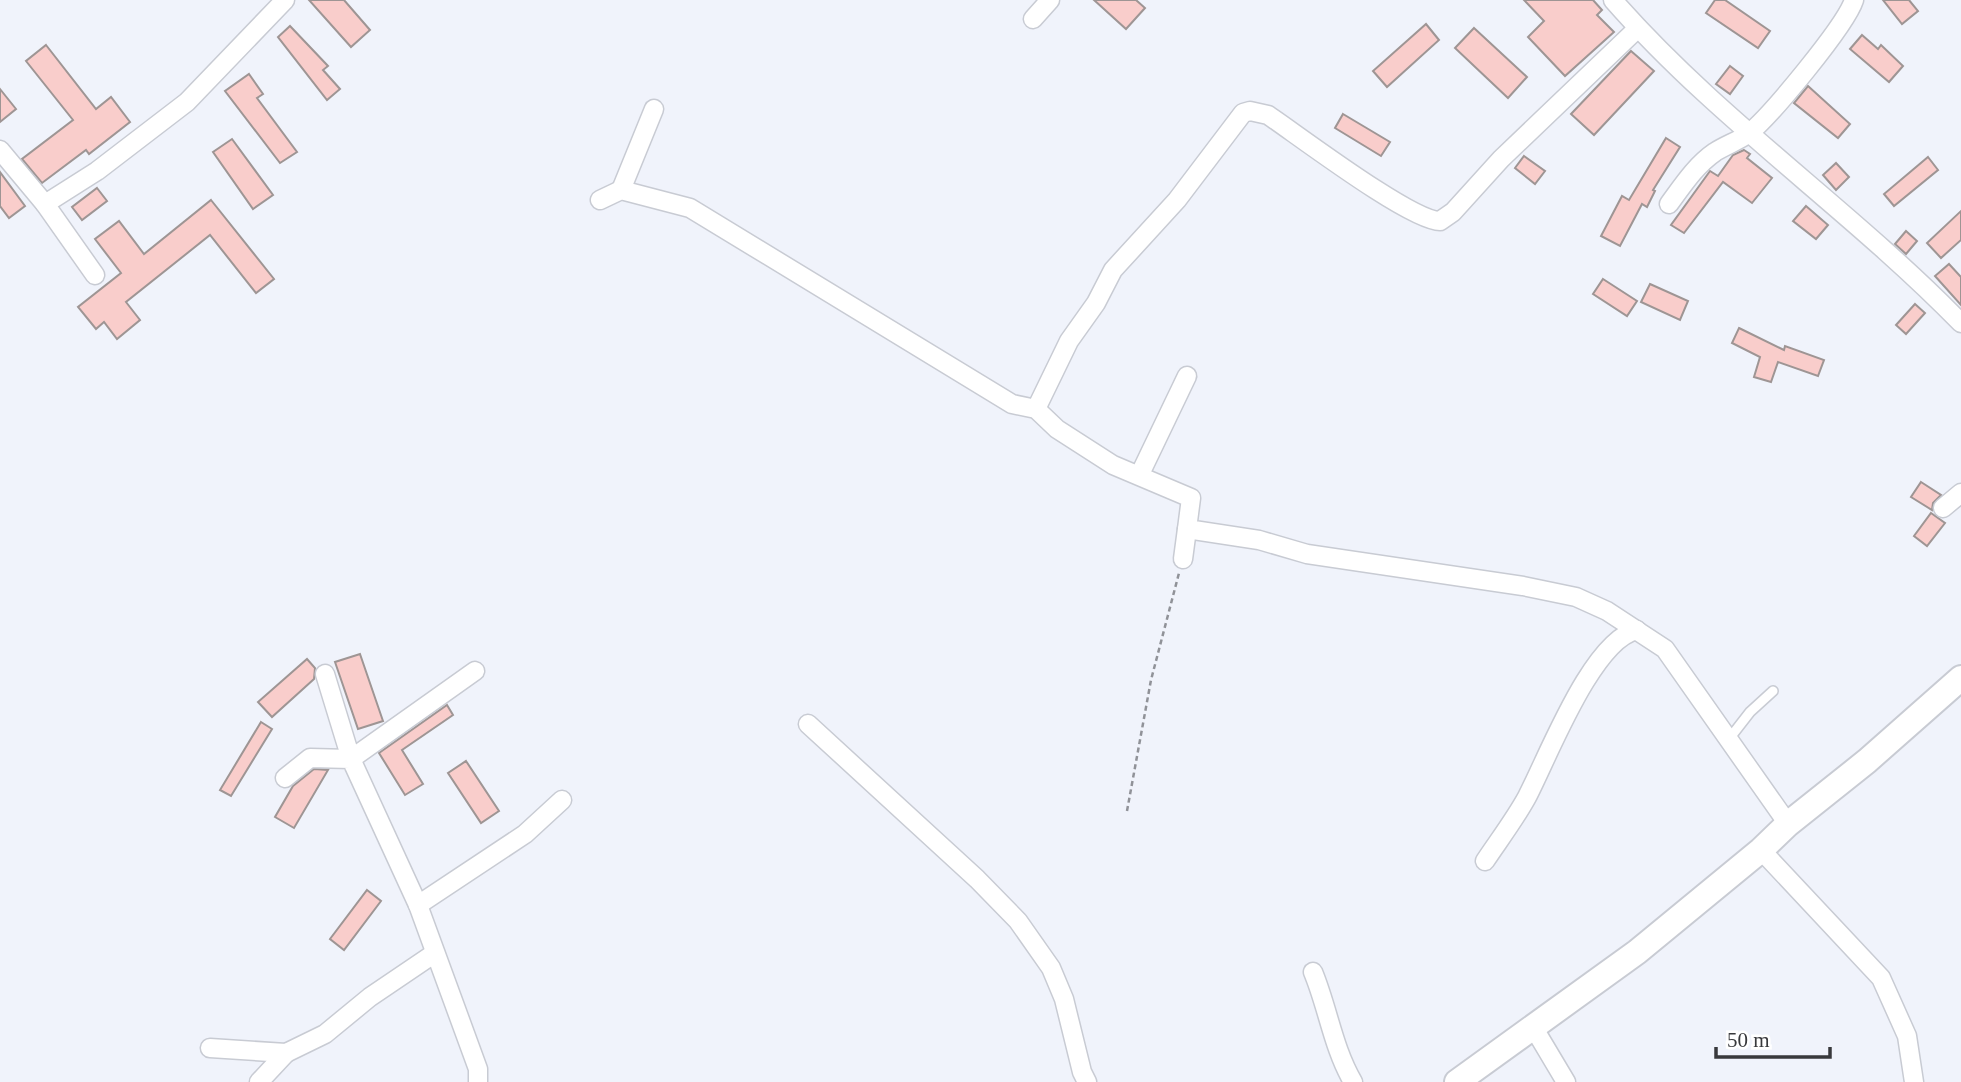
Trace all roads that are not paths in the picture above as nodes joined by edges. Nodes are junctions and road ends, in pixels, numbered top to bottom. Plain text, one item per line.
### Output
1 (285, 0) edge
2 (1050, 0) edge
3 (1613, 0) edge
4 (1854, 0) edge
5 (1033, 19) dead end
6 (1638, 28) junction
7 (654, 109) dead end
8 (1748, 134) junction
9 (0, 150) edge
10 (621, 190) junction
11 (600, 200) dead end
12 (45, 204) junction
13 (1669, 204) dead end
14 (95, 275) dead end
15 (1961, 323) edge
16 (1187, 376) dead end
17 (1036, 409) junction
18 (1140, 474) junction
19 (1961, 493) edge
20 (1943, 508) dead end
21 (1188, 528) junction
22 (1183, 559) road end
23 (1637, 630) junction
24 (475, 671) dead end
25 (325, 674) dead end
26 (1961, 678) edge
27 (1773, 691) dead end
28 (807, 724) dead end
29 (1729, 739) junction
30 (351, 759) junction
31 (285, 778) dead end
32 (562, 800) dead end
33 (1788, 824) junction
34 (1761, 850) junction
35 (1485, 861) dead end
36 (418, 905) junction
37 (435, 953) junction
38 (1313, 972) dead end
39 (1532, 1025) junction
40 (210, 1048) dead end
41 (286, 1053) junction
42 (259, 1082) edge
43 (478, 1082) edge
44 (1087, 1082) edge
45 (1353, 1082) edge
46 (1457, 1082) edge
47 (1566, 1082) edge
48 (1914, 1082) edge

1 - 12 street
2 - 5 street
3 - 6 street
4 - 8 street
6 - 8 street
6 - 17 street
7 - 10 street
8 - 13 street
8 - 15 street
9 - 12 street
10 - 11 street
10 - 17 street
12 - 14 street
16 - 18 street
17 - 18 street
18 - 21 street
19 - 20 street
21 - 22 street
21 - 23 street
23 - 29 street
23 - 35 street
24 - 30 street
25 - 30 street
26 - 33 street
27 - 29 lane
28 - 44 street
29 - 33 street
30 - 31 street
30 - 36 street
32 - 36 street
33 - 34 street
34 - 39 street
34 - 48 street
36 - 37 street
37 - 41 street
37 - 43 street
38 - 45 street
39 - 46 street
39 - 47 street
40 - 41 street
41 - 42 street

